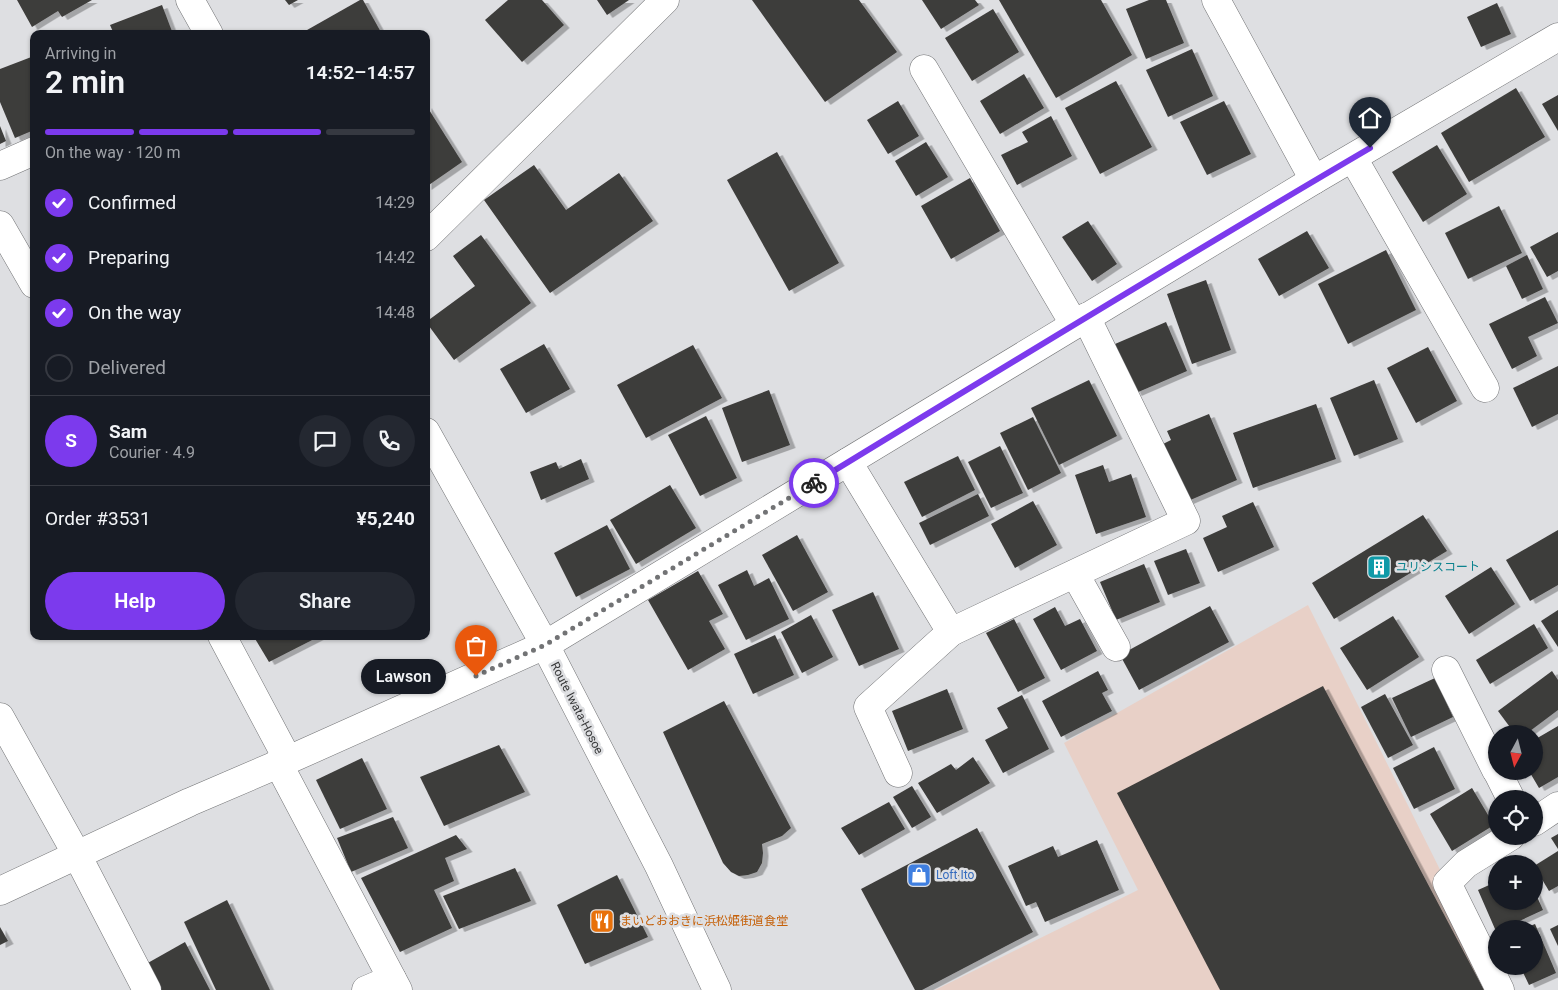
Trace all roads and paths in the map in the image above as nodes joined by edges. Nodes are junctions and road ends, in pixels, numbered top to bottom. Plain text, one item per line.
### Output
1 (190, 0) edge
2 (665, 0) edge
3 (1216, 0) edge
4 (207, 30) edge
5 (1558, 38) edge
6 (924, 69) dead end
7 (30, 153) edge
8 (1353, 158) junction
9 (0, 166) edge
10 (1314, 180) junction
11 (0, 225) edge
12 (430, 233) edge
13 (30, 277) edge
14 (1080, 320) junction
15 (1486, 388) dead end
16 (430, 439) edge
17 (848, 462) junction
18 (1075, 574) junction
19 (951, 632) junction
20 (224, 640) edge
21 (545, 645) junction
22 (1116, 647) dead end
23 (1446, 670) dead end
24 (0, 717) edge
25 (1488, 752) edge
26 (283, 762) junction
27 (898, 773) dead end
28 (1558, 806) edge
29 (1543, 816) edge
30 (1497, 845) edge
31 (77, 855) junction
32 (0, 891) edge
33 (395, 984) edge
34 (147, 990) edge
35 (366, 990) edge
36 (717, 990) edge
37 (1500, 990) edge

1 - 4 street
2 - 12 street
3 - 10 street
5 - 8 street
6 - 14 street
7 - 9 street
8 - 10 street
8 - 15 street
10 - 14 street
11 - 13 street
14 - 17 street
14 - 18 street
16 - 21 street, Route Iwata-Hosoe
17 - 19 street
17 - 21 street
18 - 19 street
18 - 22 street
19 - 27 street
20 - 26 street
21 - 26 street
21 - 36 street, Route Iwata-Hosoe
23 - 25 street
24 - 31 street
26 - 31 street
26 - 33 street
28 - 29 street
30 - 37 street
31 - 32 street
31 - 34 street
33 - 35 street

